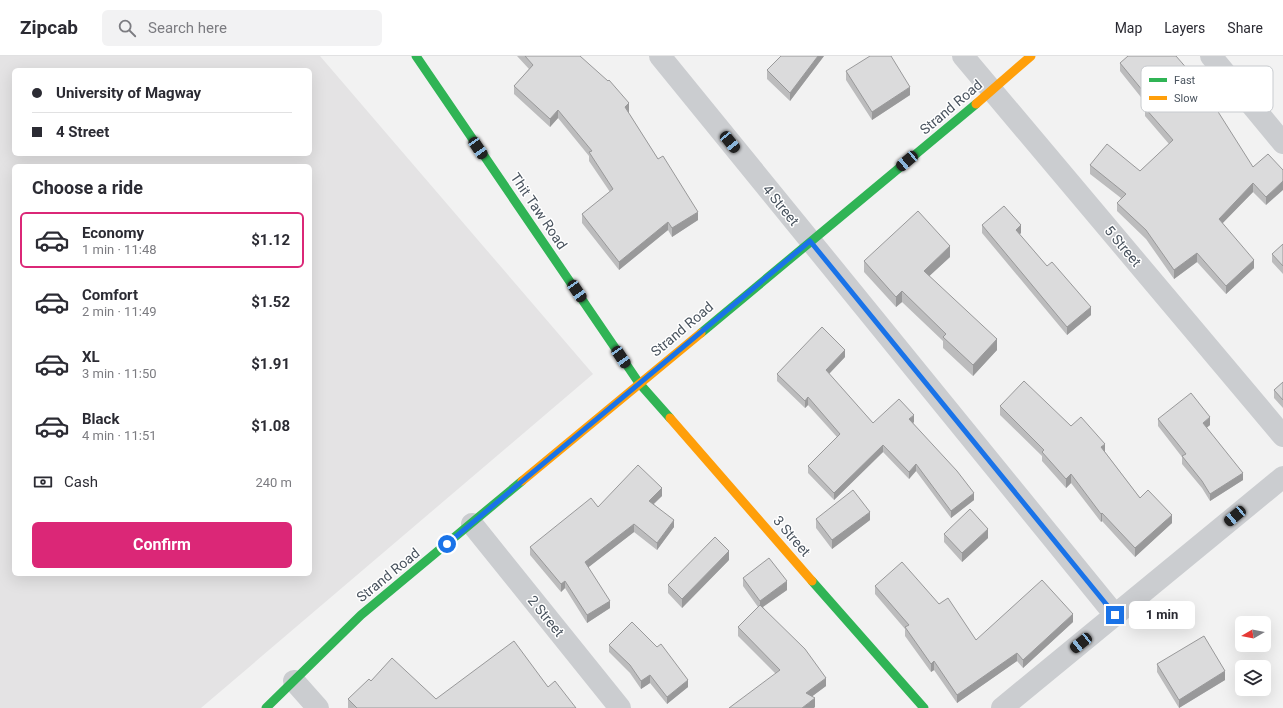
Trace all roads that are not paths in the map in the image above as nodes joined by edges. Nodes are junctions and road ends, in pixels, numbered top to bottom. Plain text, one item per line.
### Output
1 (416, 56) edge
2 (660, 56) edge
3 (963, 56) edge
4 (1031, 56) edge
5 (1211, 56) edge
6 (1219, 66) edge
7 (992, 91) junction
8 (1257, 112) edge
9 (1283, 143) edge
10 (810, 241) junction
11 (639, 383) junction
12 (1283, 436) edge
13 (1283, 477) edge
14 (472, 524) junction
15 (1115, 615) junction
16 (294, 681) junction
17 (266, 708) edge
18 (318, 708) edge
19 (620, 708) edge
20 (924, 708) edge
21 (1002, 708) edge

1 - 11 street, Thit Taw Road
2 - 10 street, 4 Street
3 - 7 street, 5 Street
4 - 7 street, Strand Road
5 - 6 street
7 - 10 street, Strand Road
7 - 12 street, 5 Street
8 - 9 street
10 - 11 street, Strand Road
10 - 15 street, 4 Street
11 - 14 street, Strand Road
11 - 20 street, 3 Street
13 - 15 street
14 - 16 street, Strand Road
14 - 19 street, 2 Street
15 - 21 street
16 - 17 street, Strand Road
16 - 18 street

